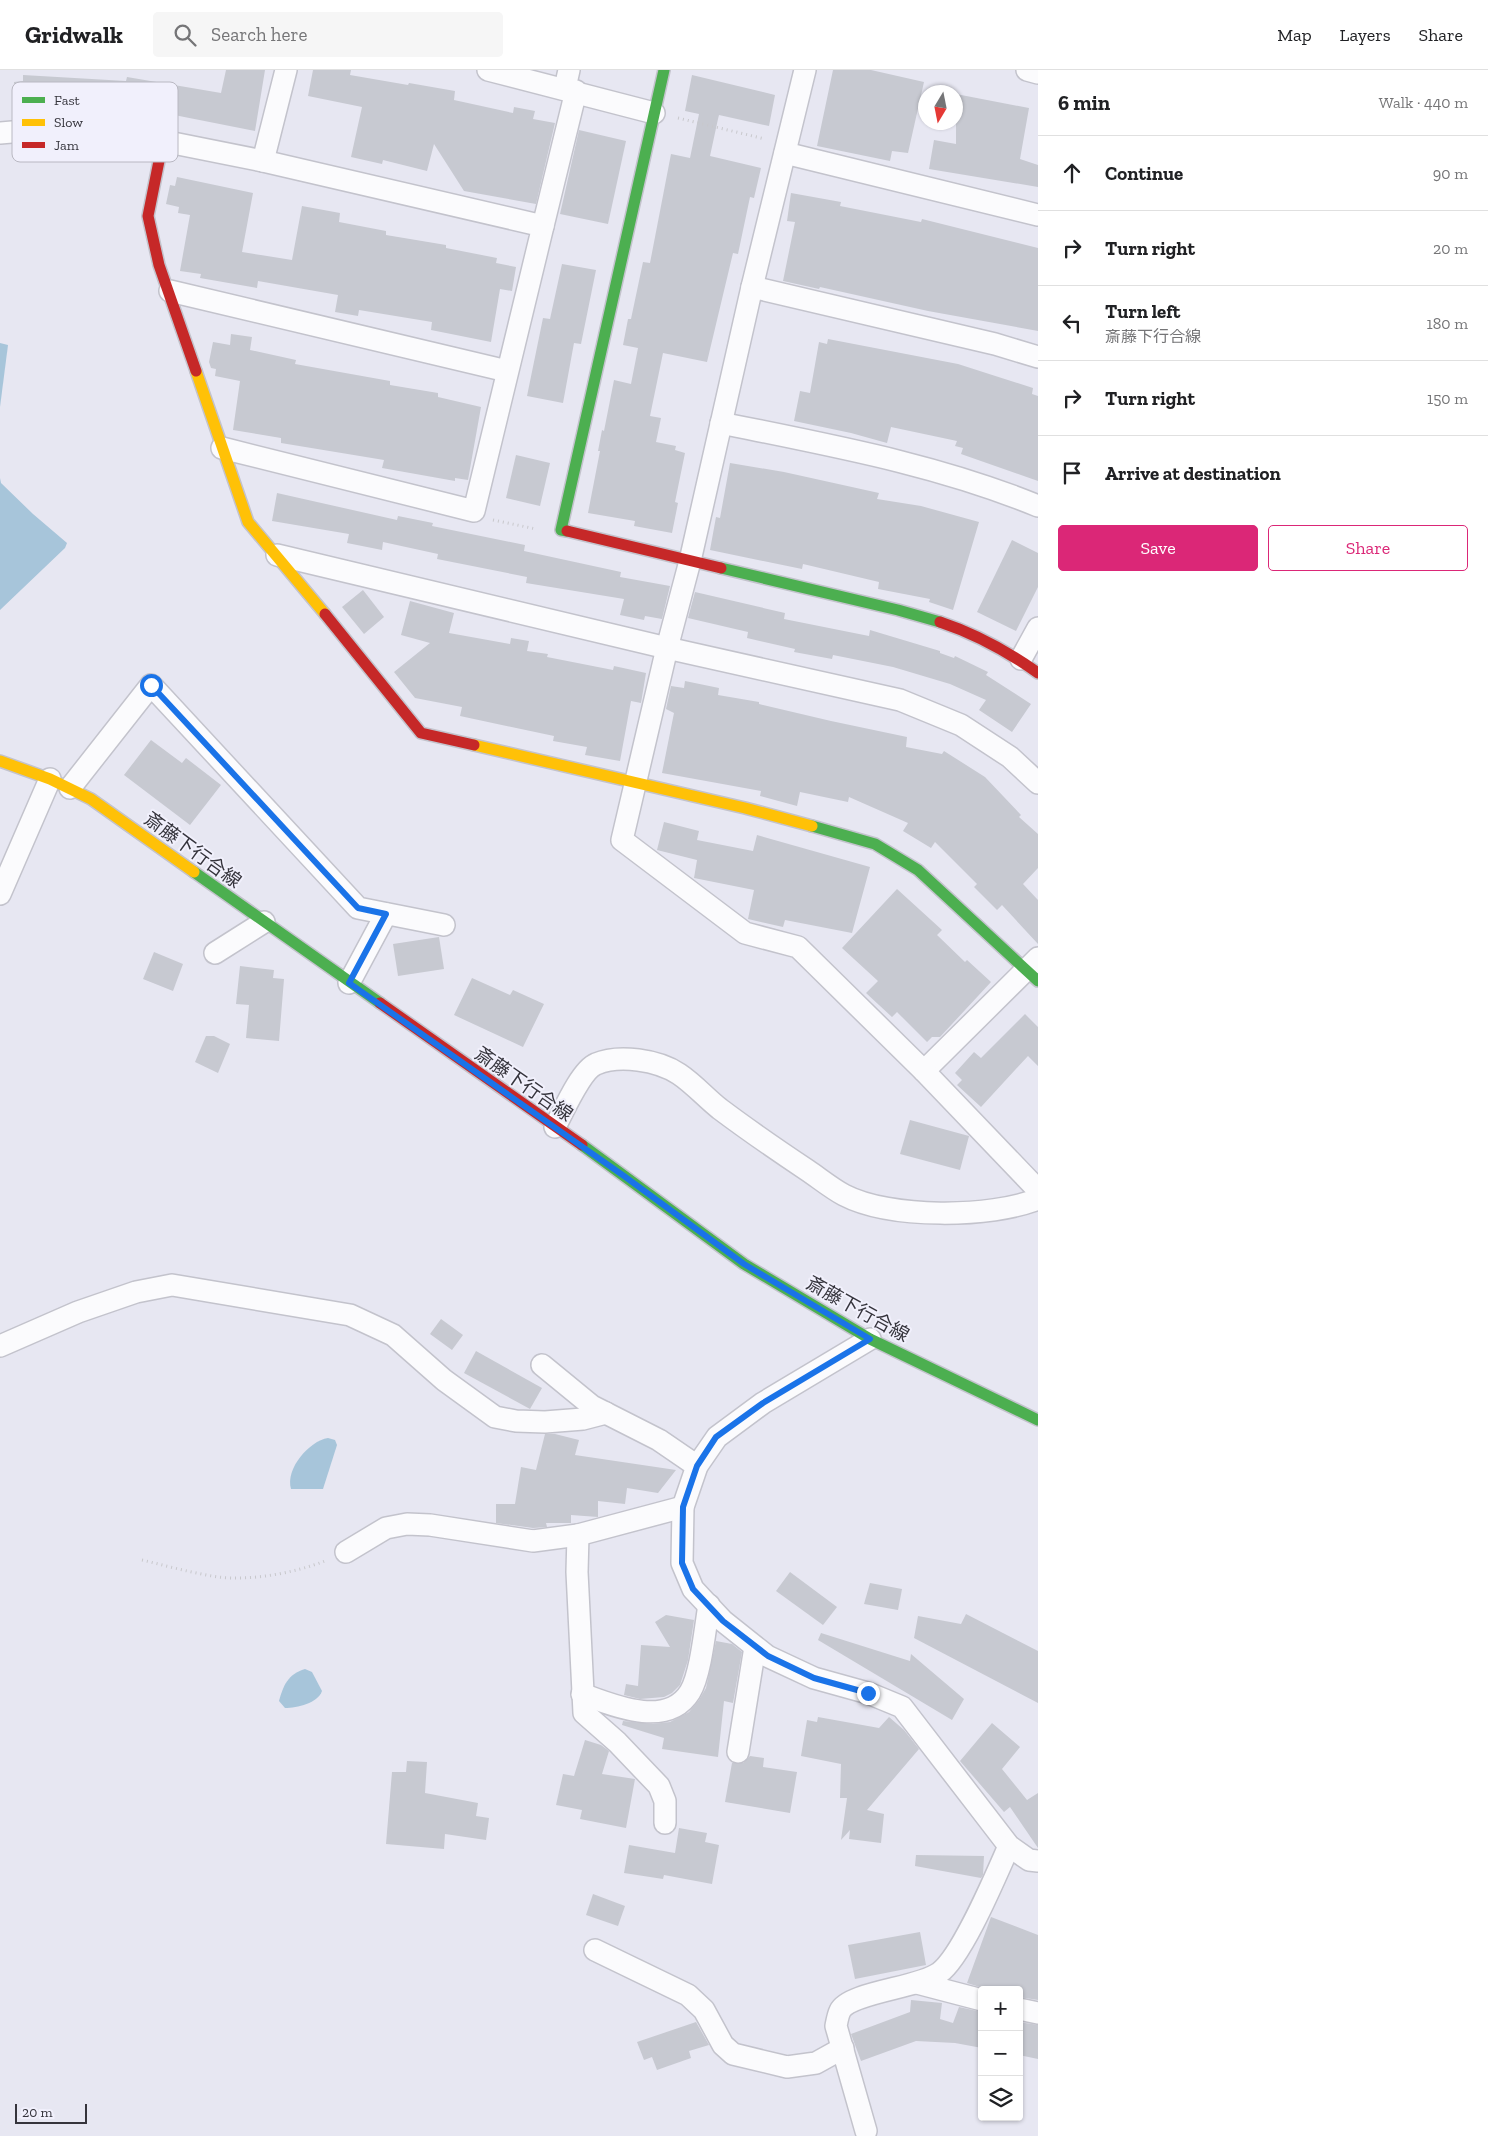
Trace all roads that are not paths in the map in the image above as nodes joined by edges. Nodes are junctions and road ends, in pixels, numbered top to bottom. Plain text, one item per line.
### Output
1 (286, 70) edge
2 (488, 70) edge
3 (664, 70) edge
4 (805, 70) edge
5 (1027, 70) edge
6 (1038, 73) edge
7 (570, 83) edge
8 (654, 113) junction
9 (178, 144) edge
10 (786, 149) junction
11 (263, 161) junction
12 (159, 162) edge
13 (1038, 215) edge
14 (543, 226) junction
15 (752, 287) junction
16 (170, 291) junction
17 (1038, 357) edge
18 (507, 371) junction
19 (721, 423) junction
20 (222, 448) junction
21 (1038, 506) edge
22 (277, 555) junction
23 (690, 561) junction
24 (1038, 628) edge
25 (666, 648) junction
26 (1021, 659) junction
27 (1038, 673) edge
28 (0, 761) edge
29 (50, 779) junction
30 (635, 782) junction
31 (1038, 784) edge
32 (70, 788) junction
33 (0, 894) edge
34 (386, 914) junction
35 (264, 922) junction
36 (444, 925) dead end
37 (214, 953) dead end
38 (1034, 970) edge
39 (349, 983) junction
40 (924, 1070) junction
41 (555, 1127) junction
42 (1038, 1190) edge
43 (1038, 1199) edge
44 (870, 1339) junction
45 (0, 1346) edge
46 (542, 1365) dead end
47 (606, 1413) junction
48 (1038, 1420) edge
49 (697, 1466) junction
50 (683, 1507) junction
51 (578, 1535) junction
52 (346, 1552) road end
53 (709, 1606) junction
54 (755, 1647) junction
55 (582, 1694) junction
56 (738, 1752) dead end
57 (665, 1822) dead end
58 (1010, 1846) junction
59 (1038, 1861) edge
60 (595, 1950) dead end
61 (917, 1983) junction
62 (978, 1999) edge
63 (1023, 2010) edge
64 (1038, 2012) edge
65 (842, 2048) junction
66 (866, 2131) dead end

1 - 11 street
2 - 7 street
3 - 8 street
4 - 10 street
5 - 6 street
7 - 8 street
7 - 14 street
8 - 23 street
9 - 11 street
10 - 13 street
10 - 15 street
11 - 14 street
12 - 16 street
14 - 18 street
15 - 17 street
15 - 19 street
16 - 18 street
16 - 20 street
18 - 20 street
19 - 21 street
19 - 23 street
20 - 22 street
22 - 25 street
22 - 30 street
23 - 25 street
23 - 26 street
24 - 26 street
25 - 30 street
25 - 31 street
26 - 27 street
28 - 29 street, 斎藤下行合線
29 - 32 street, 斎藤下行合線
29 - 33 street
30 - 38 street
30 - 40 street
32 - 34 street
32 - 35 street, 斎藤下行合線
34 - 36 street
34 - 39 street
35 - 37 street
35 - 39 street, 斎藤下行合線
38 - 40 street
39 - 41 street, 斎藤下行合線
40 - 42 street
41 - 43 street
41 - 44 street, 斎藤下行合線
44 - 48 street, 斎藤下行合線
44 - 49 street
45 - 47 street
46 - 47 street
47 - 49 street
49 - 50 street
50 - 51 street
50 - 53 street
51 - 52 street
51 - 55 street
53 - 54 street
53 - 55 street
54 - 56 street
54 - 58 street
55 - 57 street
58 - 59 street
58 - 61 street
60 - 65 street
61 - 62 street
61 - 65 street
63 - 64 street
65 - 66 street

